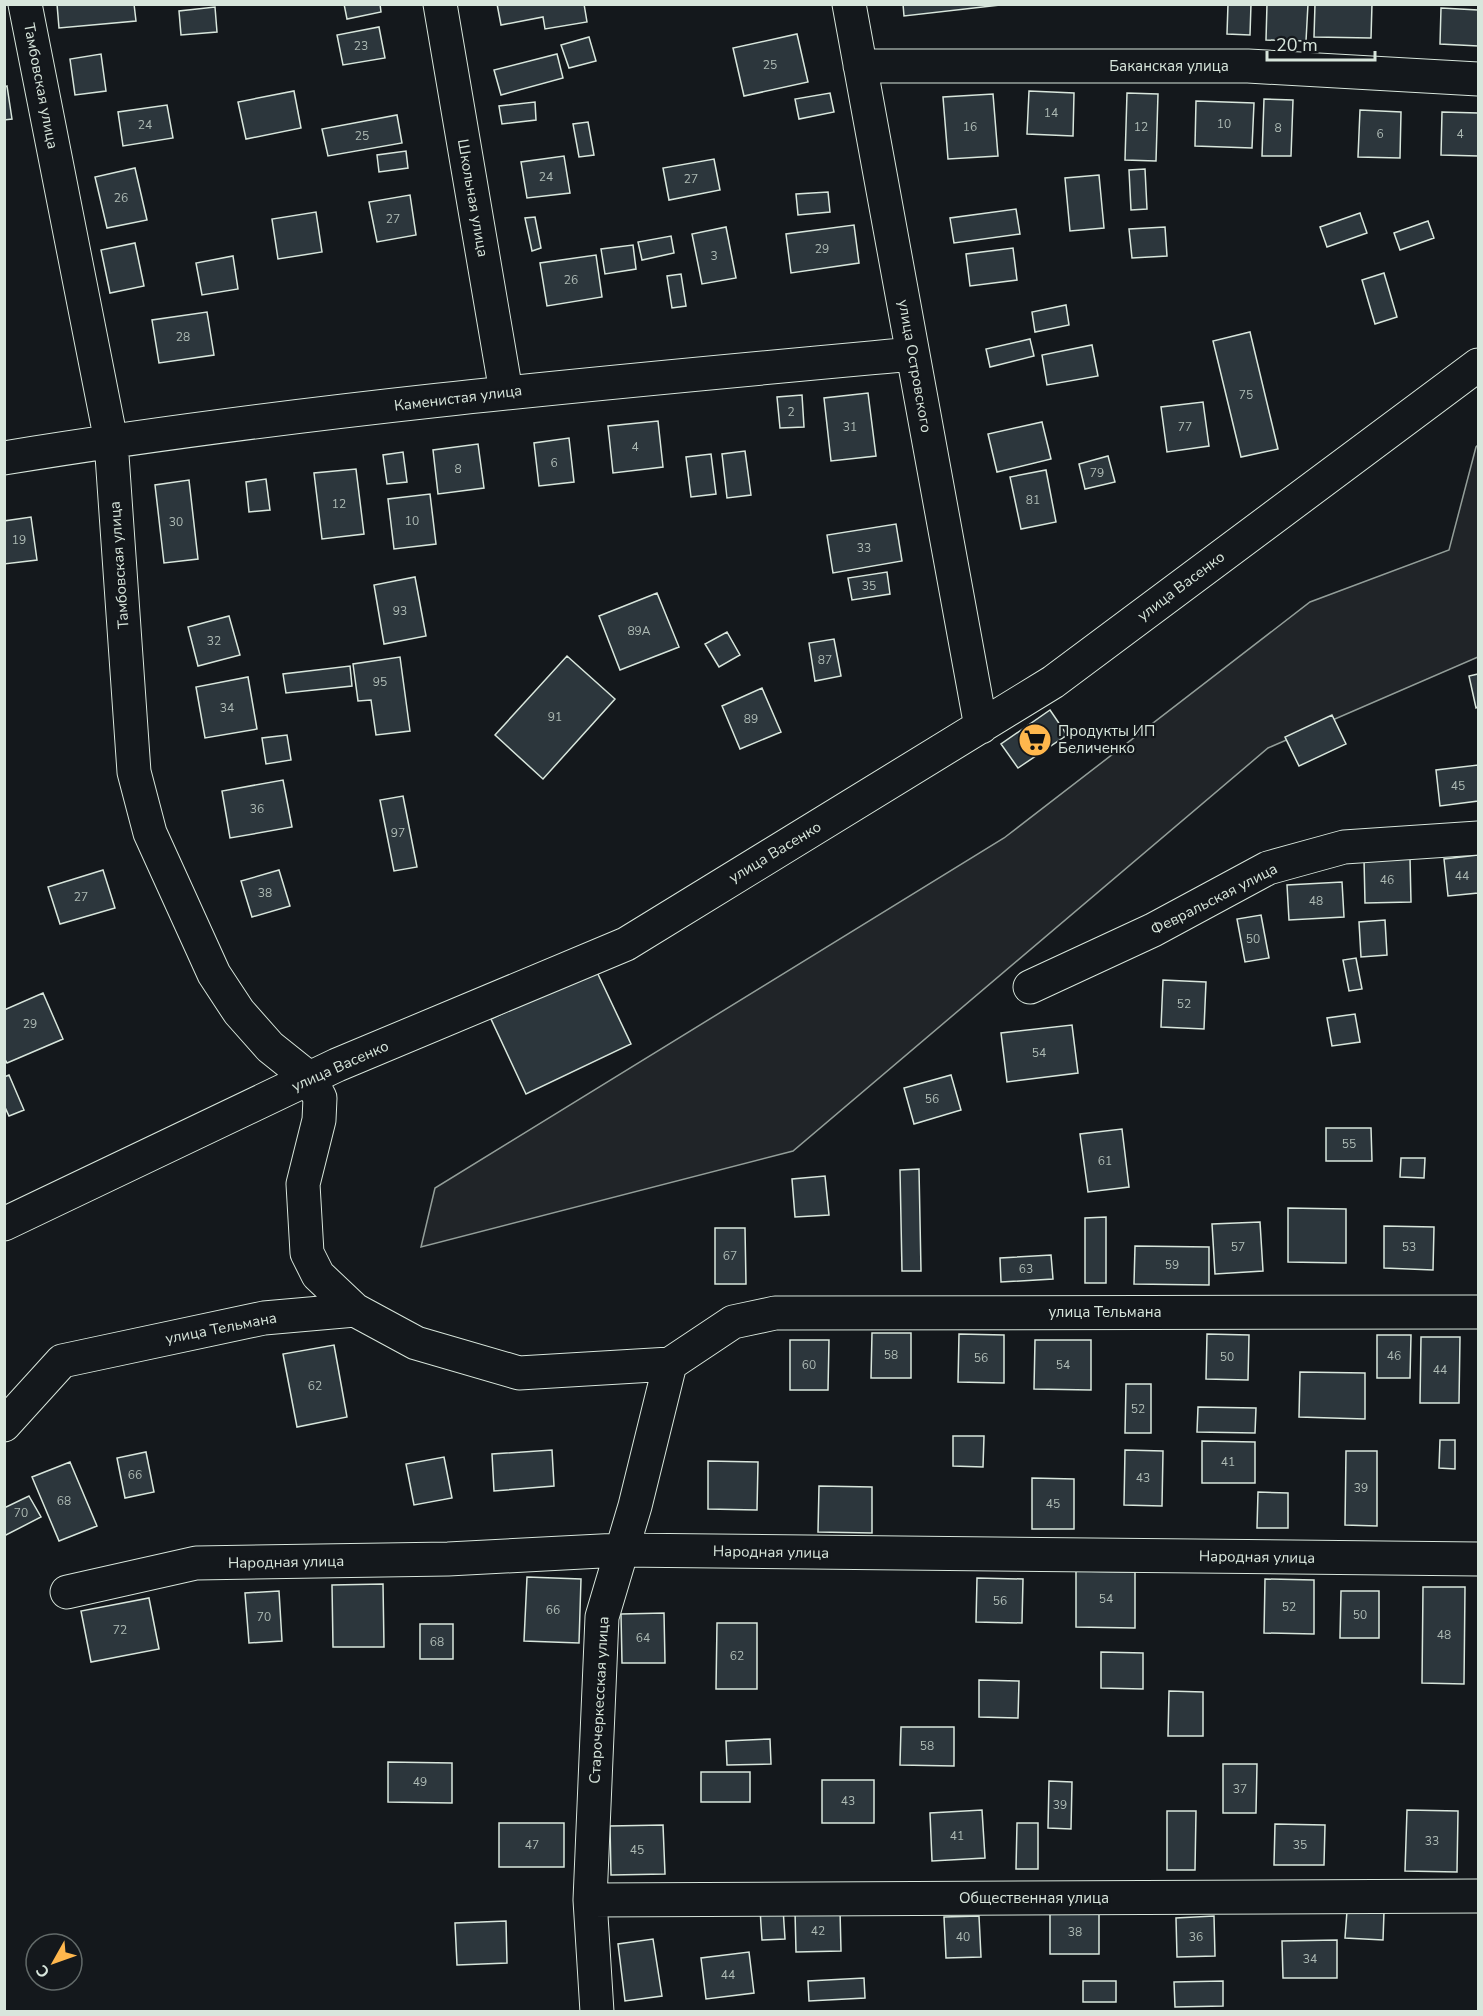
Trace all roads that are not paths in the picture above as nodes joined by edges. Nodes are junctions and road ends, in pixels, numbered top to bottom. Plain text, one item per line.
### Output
1 (25, 4) edge
2 (440, 4) edge
3 (849, 4) edge
4 (860, 66) junction
5 (1479, 79) edge
6 (913, 354) junction
7 (1479, 365) edge
8 (506, 392) junction
9 (111, 441) junction
10 (4, 458) edge
11 (981, 727) junction
12 (1479, 838) edge
13 (1030, 987) dead end
14 (310, 1078) junction
15 (4, 1224) edge
16 (355, 1310) junction
17 (1479, 1312) edge
18 (670, 1364) junction
19 (4, 1425) edge
20 (621, 1550) junction
21 (1479, 1559) edge
22 (68, 1592) dead end
23 (1479, 1896) edge
24 (590, 1900) junction
25 (597, 2012) edge

1 - 9 street, Тамбовская улица
2 - 8 street, Школьная улица
3 - 4 street, улица Островского
4 - 5 street, Баканская улица
4 - 6 street, улица Островского
6 - 8 street, Каменистая улица
6 - 11 street, улица Островского
7 - 11 street, улица Васенко
8 - 9 street, Каменистая улица
9 - 10 street, Каменистая улица
9 - 14 street, Тамбовская улица
11 - 14 street, улица Васенко
12 - 13 street, Февральская улица
14 - 15 street, улица Васенко
14 - 16 street
16 - 18 street
16 - 19 street, улица Тельмана
17 - 18 street, улица Тельмана
18 - 20 street, Старочеркесская улица
20 - 21 street, Народная улица
20 - 22 street, Народная улица
20 - 24 street, Старочеркесская улица
23 - 24 street, Общественная улица
24 - 25 street, Старочеркесская улица

